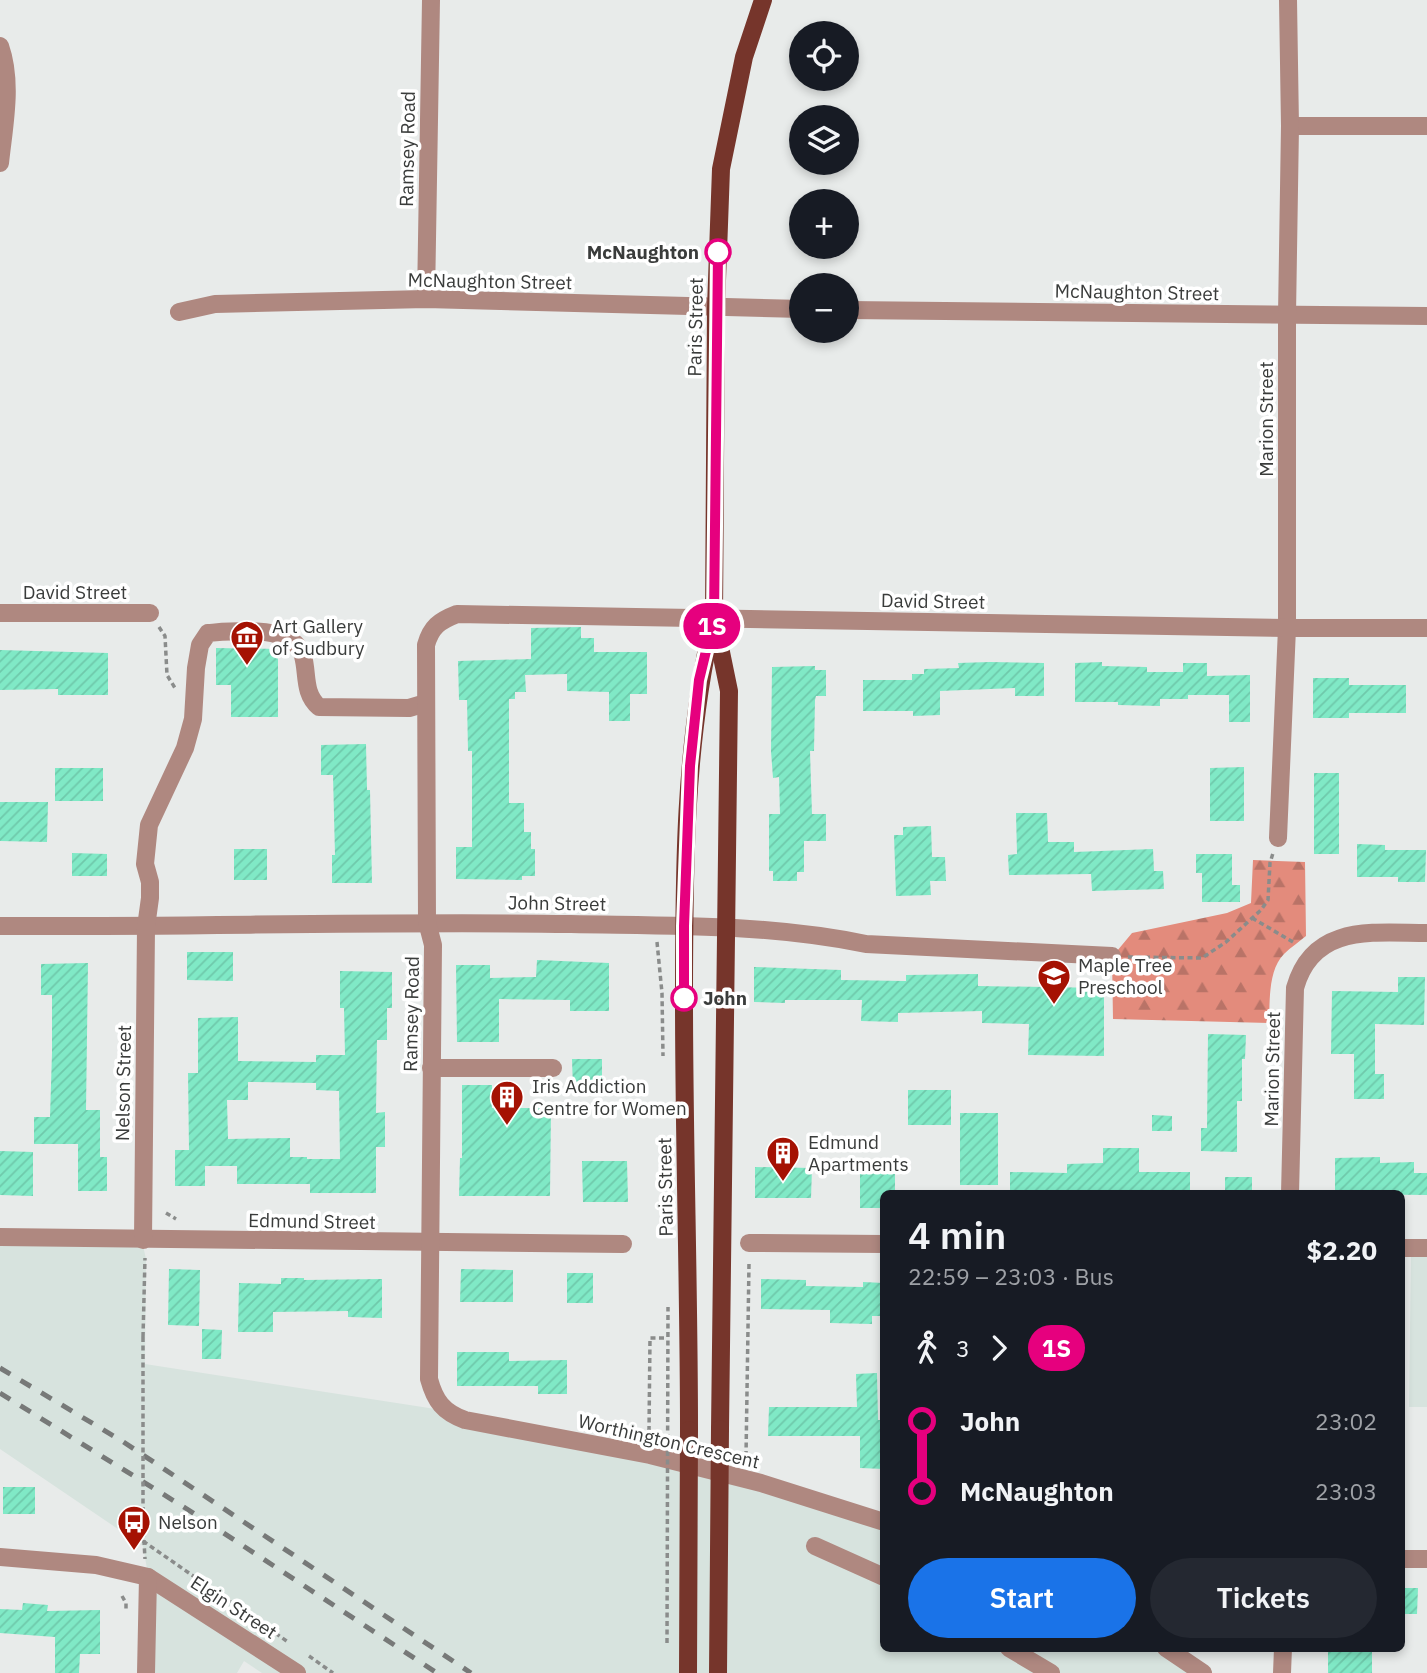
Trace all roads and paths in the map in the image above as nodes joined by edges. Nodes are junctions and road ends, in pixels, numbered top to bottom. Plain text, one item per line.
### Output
1 (431, 0) edge
2 (763, 0) edge
3 (1288, 0) edge
4 (0, 46) edge
5 (1290, 126) junction
6 (1427, 126) edge
7 (0, 163) edge
8 (426, 299) junction
9 (716, 308) junction
10 (789, 309) edge
11 (859, 310) edge
12 (179, 312) dead end
13 (1287, 315) junction
14 (1427, 316) edge
15 (0, 613) edge
16 (150, 613) dead end
17 (714, 618) junction
18 (439, 621) joint
19 (1287, 628) junction
20 (1427, 628) edge
21 (165, 636) dead end
22 (167, 675) dead end
23 (426, 703) junction
24 (1278, 838) dead end
25 (1270, 863) dead end
26 (1252, 918) junction
27 (427, 922) junction
28 (0, 926) edge
29 (657, 926) junction
30 (684, 926) junction
31 (725, 926) junction
32 (146, 927) junction
33 (1427, 933) edge
34 (1293, 942) dead end
35 (1121, 956) joint
36 (663, 1061) dead end
37 (432, 1068) junction
38 (553, 1068) dead end
39 (1290, 1190) edge
40 (0, 1237) edge
41 (430, 1243) junction
42 (749, 1243) dead end
43 (623, 1244) dead end
44 (880, 1244) edge
45 (144, 1246) junction
46 (1405, 1248) edge
47 (1427, 1248) edge
48 (761, 1263) dead end
49 (667, 1296) dead end
50 (667, 1338) junction
51 (443, 1409) joint
52 (649, 1431) dead end
53 (746, 1456) dead end
54 (880, 1521) edge
55 (143, 1541) junction
56 (815, 1546) dead end
57 (0, 1557) edge
58 (1405, 1559) edge
59 (1427, 1559) edge
60 (880, 1575) edge
61 (148, 1577) junction
62 (667, 1645) dead end
63 (1016, 1652) edge
64 (1172, 1652) edge
65 (1283, 1652) edge
66 (146, 1673) edge
67 (297, 1673) edge
68 (333, 1673) edge
69 (688, 1673) edge
70 (718, 1673) edge
71 (1051, 1673) edge
72 (1203, 1673) edge
73 (1282, 1673) edge

1 - 8 street, Ramsey Road
2 - 9 main road, Paris Street
3 - 5 street, Marion Street
4 - 7 street
5 - 6 street
5 - 13 street, Marion Street
8 - 9 street, McNaughton Street
8 - 12 street, McNaughton Street
9 - 10 street, McNaughton Street
9 - 17 main road, Paris Street
11 - 13 street, McNaughton Street
13 - 14 street, McNaughton Street
13 - 19 street, Marion Street
15 - 16 street, David Street
17 - 18 street, David Street
17 - 19 street, David Street
17 - 30 main road, Paris Street
17 - 31 main road, Paris Street
18 - 23 street, Ramsey Road
19 - 20 street, David Street
19 - 24 street, Marion Street
21 - 22 path
23 - 27 street, Ramsey Road
23 - 32 street, Nelson Street
25 - 26 path
26 - 34 path
26 - 35 path
27 - 29 street, John Street
27 - 32 street, John Street
27 - 37 street, Ramsey Road
28 - 32 street, John Street
29 - 30 street, John Street
29 - 36 path
30 - 31 street, John Street
30 - 69 main road, Paris Street, bridge
31 - 35 street, John Street
31 - 70 main road, Paris Street, bridge
32 - 45 street, Nelson Street
33 - 39 street, Marion Street
37 - 38 street
37 - 41 street, Ramsey Road
40 - 45 street, Edmund Street
41 - 43 street, Edmund Street
41 - 45 street, Edmund Street
41 - 51 street, Ramsey Road
42 - 44 street
45 - 55 path, bridge
46 - 47 street
48 - 53 path
49 - 50 path, bridge
50 - 52 path
50 - 62 path, bridge
51 - 54 street, Worthington Crescent
55 - 61 path
55 - 68 path
56 - 60 street
57 - 61 street, Elgin Street
58 - 59 street
61 - 66 street
61 - 67 street, Elgin Street
63 - 71 street
64 - 72 street
65 - 73 street

